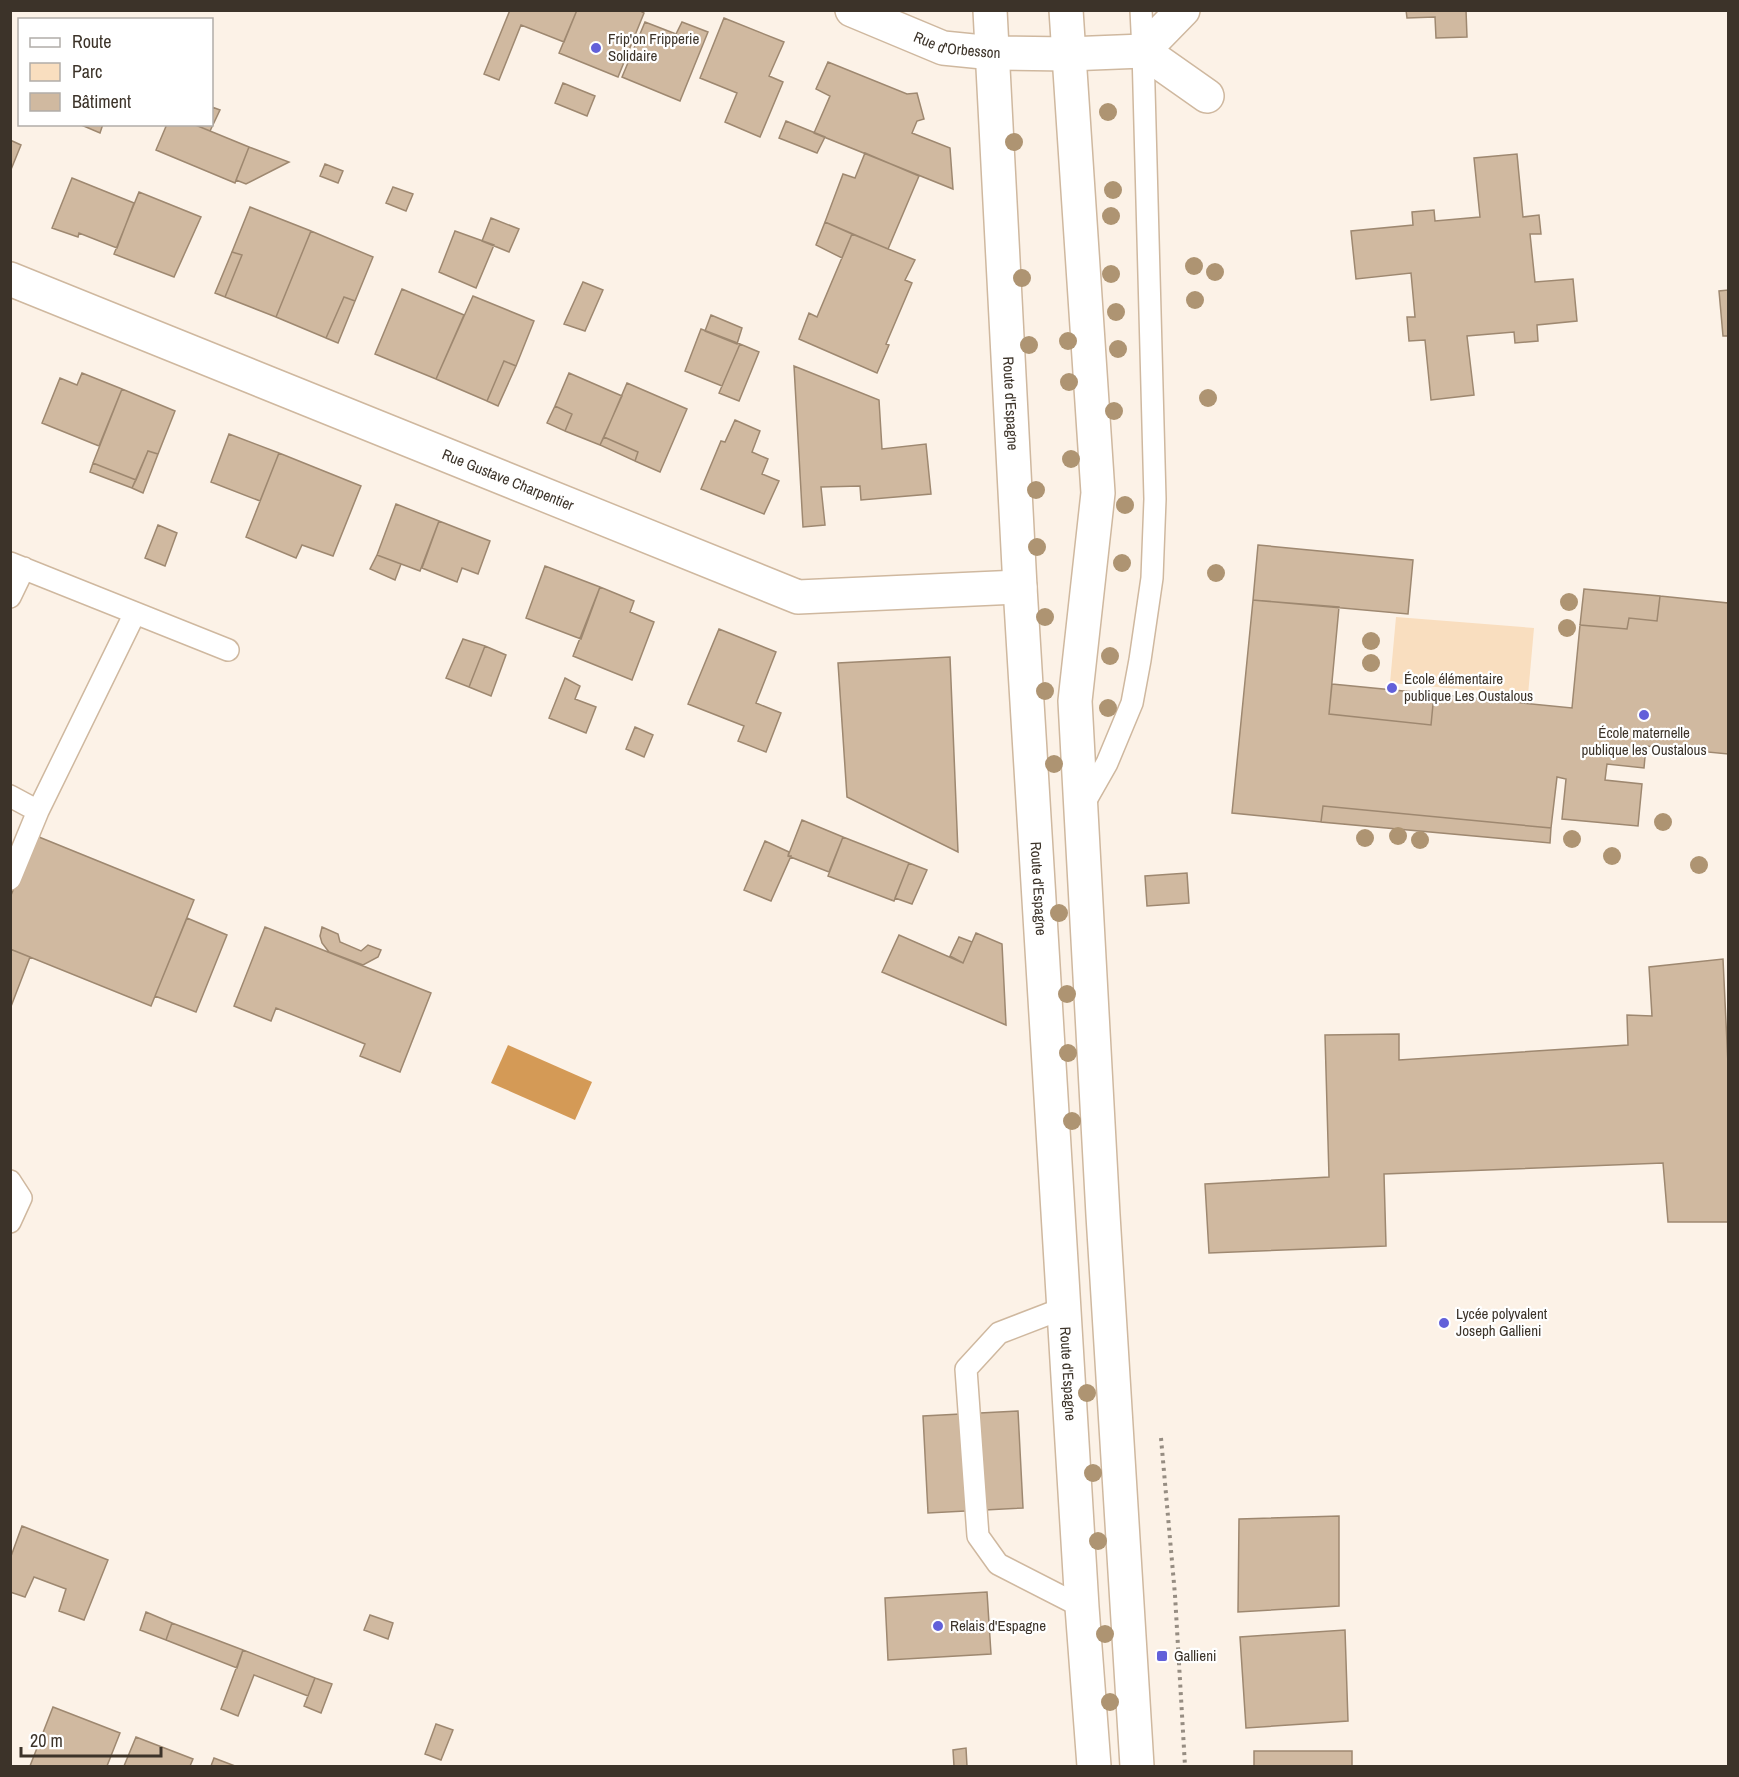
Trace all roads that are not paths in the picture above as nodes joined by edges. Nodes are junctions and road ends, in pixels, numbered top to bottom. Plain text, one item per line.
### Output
1 (852, 10) edge
2 (990, 10) edge
3 (1066, 10) edge
4 (1141, 10) edge
5 (1183, 10) edge
6 (1143, 51) junction
7 (993, 53) junction
8 (1068, 54) junction
9 (1207, 96) dead end
10 (10, 279) edge
11 (17, 565) edge
12 (1020, 586) junction
13 (10, 597) edge
14 (135, 613) junction
15 (228, 650) dead end
16 (10, 796) edge
17 (1081, 810) junction
18 (38, 812) junction
19 (10, 879) edge
20 (10, 1181) edge
21 (10, 1222) edge
22 (1064, 1308) junction
23 (1082, 1607) junction
24 (1094, 1767) edge
25 (1137, 1767) edge

1 - 7 main road, Rue d'Orbesson
2 - 7 main road, Route d'Espagne
3 - 8 main road
4 - 6 lane
5 - 6 main road
6 - 8 main road
6 - 9 main road
6 - 17 lane
7 - 8 main road, Rue d'Orbesson
7 - 12 main road, Route d'Espagne
8 - 17 main road
10 - 12 main road, Rue Gustave Charpentier
11 - 13 lane
11 - 14 lane
12 - 22 main road, Route d'Espagne
14 - 15 lane
14 - 18 lane
16 - 18 lane
17 - 25 main road
18 - 19 lane
20 - 21 lane
22 - 23 main road, Route d'Espagne
22 - 23 lane
23 - 24 main road, Route d'Espagne

